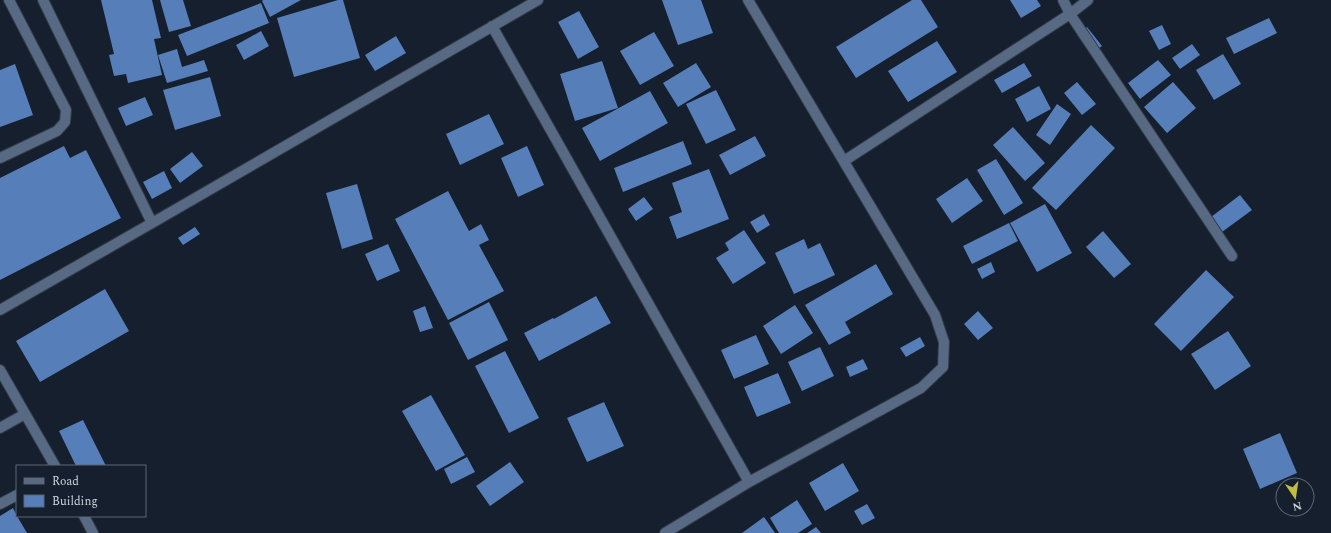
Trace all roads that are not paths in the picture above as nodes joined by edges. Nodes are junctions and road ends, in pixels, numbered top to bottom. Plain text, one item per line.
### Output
1 (9, 0) edge
2 (43, 0) edge
3 (538, 0) edge
4 (748, 0) edge
5 (1063, 0) edge
6 (1088, 0) edge
7 (1070, 14) junction
8 (492, 26) junction
9 (0, 158) edge
10 (844, 161) junction
11 (152, 223) junction
12 (1232, 256) dead end
13 (0, 310) edge
14 (0, 370) edge
15 (25, 414) junction
16 (0, 428) edge
17 (54, 465) edge
18 (750, 482) junction
19 (16, 496) edge
20 (0, 504) edge
21 (85, 517) edge
22 (94, 533) edge
23 (665, 533) edge

1 - 9 street
2 - 11 street
3 - 8 street
4 - 10 street
5 - 7 street
6 - 7 street
7 - 10 street
7 - 12 street
8 - 11 street
8 - 18 street
10 - 18 street
11 - 13 street
14 - 15 street
15 - 16 street
15 - 17 street
18 - 23 street
19 - 20 street
21 - 22 street

